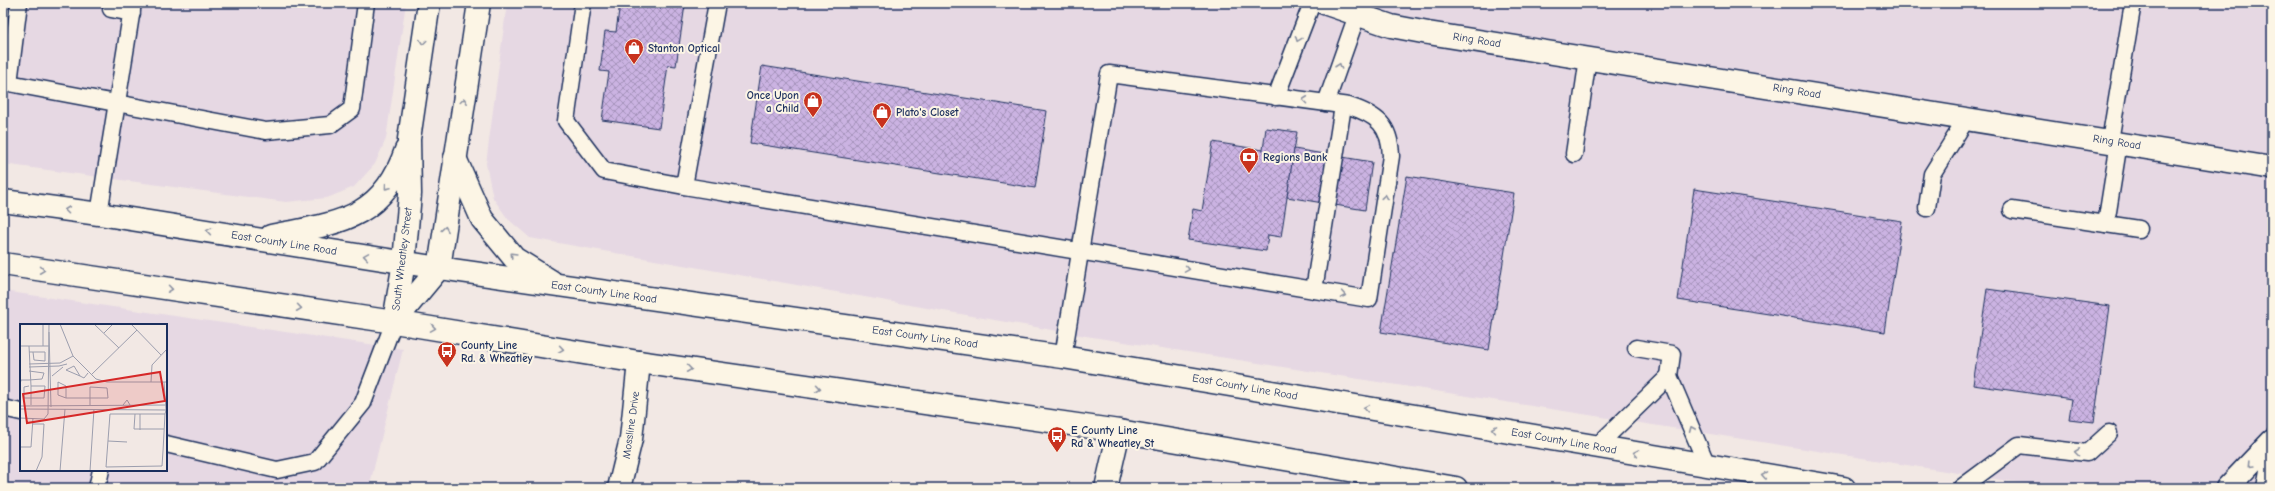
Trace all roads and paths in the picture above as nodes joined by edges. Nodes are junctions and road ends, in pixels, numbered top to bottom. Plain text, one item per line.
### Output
1 (19, 3) edge
2 (366, 3) edge
3 (429, 3) edge
4 (478, 3) edge
5 (583, 3) edge
6 (717, 3) edge
7 (1312, 3) edge
8 (1324, 3) edge
9 (2133, 3) edge
10 (132, 8) edge
11 (111, 9) dead end
12 (1357, 15) junction
13 (1588, 58) junction
14 (1276, 97) junction
15 (1326, 103) junction
16 (117, 104) junction
17 (1342, 106) junction
18 (1967, 118) junction
19 (409, 140) junction
20 (2115, 141) junction
21 (1574, 154) dead end
22 (456, 158) junction
23 (2272, 168) edge
24 (684, 186) junction
25 (3, 201) edge
26 (1927, 208) dead end
27 (2012, 210) dead end
28 (99, 214) junction
29 (2106, 224) junction
30 (2139, 229) dead end
31 (256, 239) junction
32 (1081, 252) junction
33 (404, 262) junction
34 (3, 264) edge
35 (439, 268) junction
36 (557, 285) junction
37 (1314, 290) junction
38 (394, 322) junction
39 (1636, 348) dead end
40 (1063, 357) junction
41 (639, 362) junction
42 (1668, 376) junction
43 (3, 408) edge
44 (20, 412) edge
45 (1119, 431) junction
46 (2108, 433) dead end
47 (2272, 441) edge
48 (167, 444) edge
49 (1597, 446) junction
50 (1707, 465) junction
51 (2272, 466) edge
52 (101, 471) edge
53 (97, 488) edge
54 (619, 488) edge
55 (1106, 488) edge
56 (1456, 488) edge
57 (1844, 488) edge
58 (1961, 488) edge
59 (2227, 488) edge
60 (2268, 488) edge

1 - 16 lane
2 - 16 lane
3 -> 19 main road, South Wheatley Street
22 -> 4 main road
5 - 24 lane
6 - 24 lane
7 -> 14 lane
8 - 12 main road, Ring Road
9 - 20 lane
10 - 11 lane
10 - 16 lane
12 - 13 main road, Ring Road
15 -> 12 lane
13 - 18 main road, Ring Road
13 - 21 lane
15 -> 14 lane
14 - 32 lane
15 - 17 lane
16 - 28 lane
17 - 37 lane
37 -> 17 lane
18 - 20 main road, Ring Road
18 - 26 lane
19 -> 31 main road
19 - 33 main road, South Wheatley Street
20 - 23 main road, Ring Road
20 - 29 lane
35 -> 22 main road
36 -> 22 main road
24 - 32 lane
28 -> 25 main road, East County Line Road
27 - 29 lane
31 -> 28 main road, East County Line Road
29 - 30 lane
33 -> 31 main road, East County Line Road
32 -> 37 lane
32 - 40 lane
33 - 35 main road, East County Line Road
33 - 38 main road, South Wheatley Street
34 -> 38 main road
35 - 36 main road, East County Line Road
35 - 38 main road, South Wheatley Street
36 - 40 main road, East County Line Road
38 -> 41 main road
38 - 48 lane
39 - 42 lane
49 -> 40 main road, East County Line Road
41 -> 45 main road
41 - 54 main road, Mossline Drive
42 - 49 lane
50 -> 42 lane
43 - 44 lane
45 - 55 main road
45 - 56 main road
46 -> 58 lane
47 -> 59 main road
50 -> 49 main road, East County Line Road
57 -> 50 main road, East County Line Road
51 - 60 main road
52 - 53 lane

